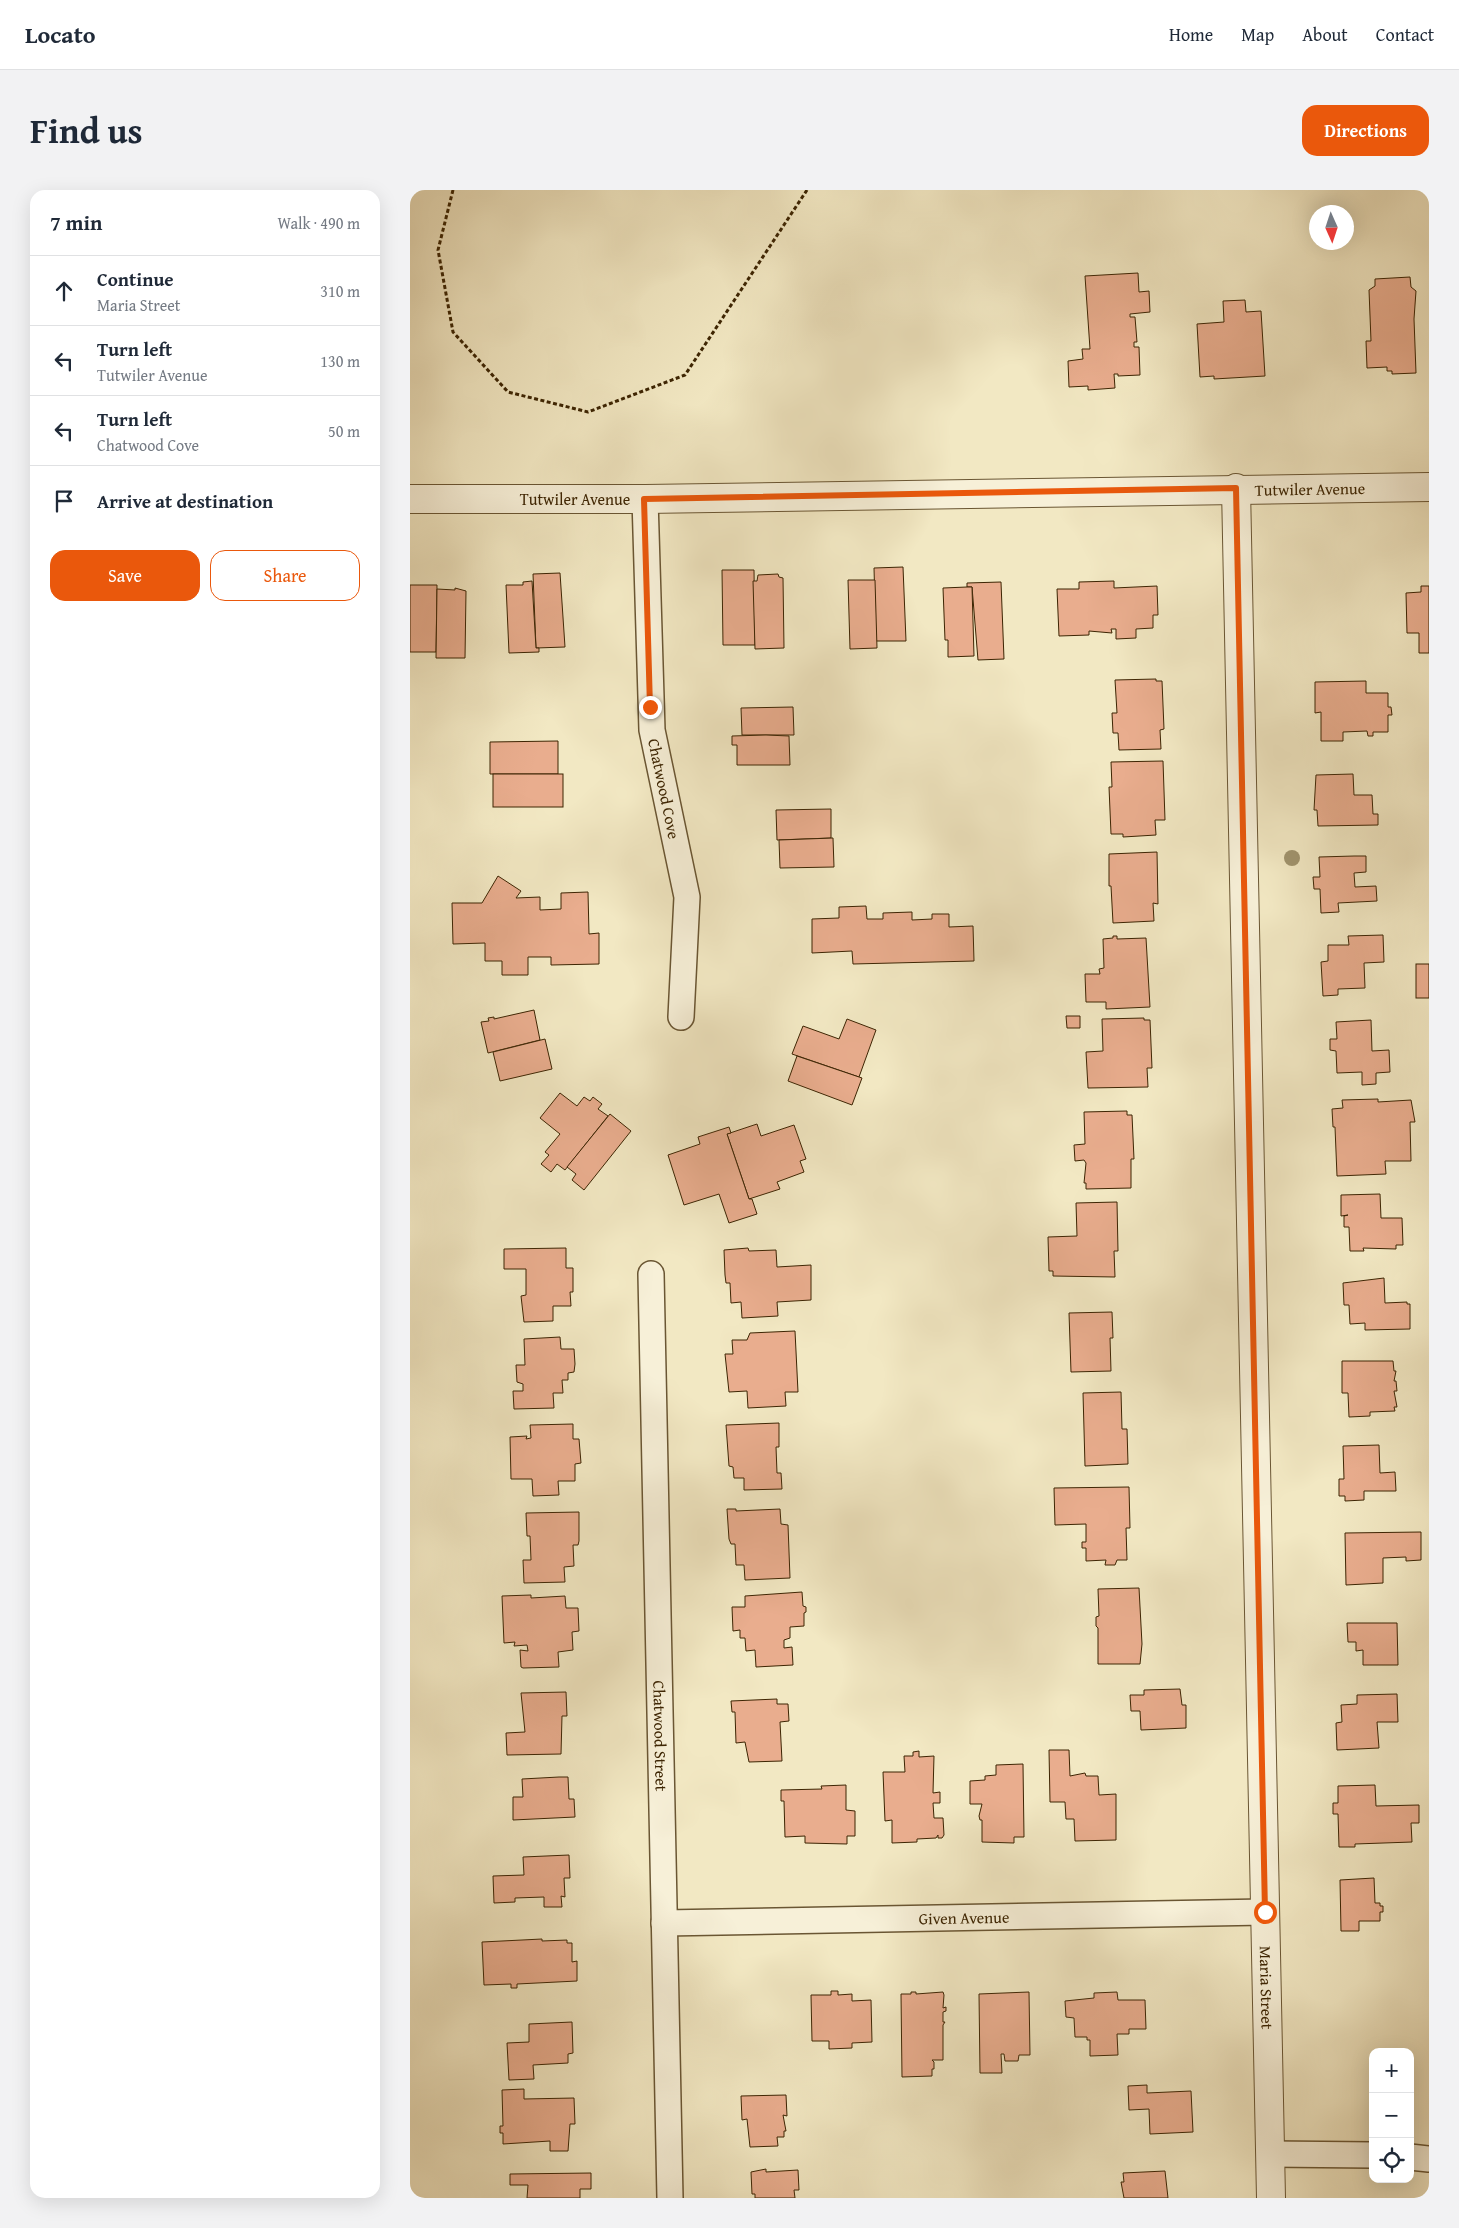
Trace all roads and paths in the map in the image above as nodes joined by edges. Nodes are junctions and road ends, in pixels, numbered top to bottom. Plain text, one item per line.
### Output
1 (453, 190) edge
2 (807, 190) edge
3 (1429, 487) edge
4 (1236, 488) junction
5 (644, 499) junction
6 (410, 500) edge
7 (681, 1016) dead end
8 (651, 1274) dead end
9 (1265, 1912) junction
10 (664, 1923) junction
11 (1270, 2154) junction
12 (1369, 2155) edge
13 (1414, 2157) edge
14 (1429, 2159) edge
15 (670, 2198) edge
16 (1271, 2198) edge

1 - 2 path
3 - 4 street, Tutwiler Avenue
4 - 5 street, Tutwiler Avenue
4 - 9 street, Maria Street
5 - 6 street, Tutwiler Avenue
5 - 7 street, Chatwood Cove
8 - 10 street, Chatwood Street
9 - 10 street, Given Avenue
9 - 11 street, Maria Street
10 - 15 street, Chatwood Street
11 - 12 street
11 - 16 street, Maria Street
13 - 14 street

